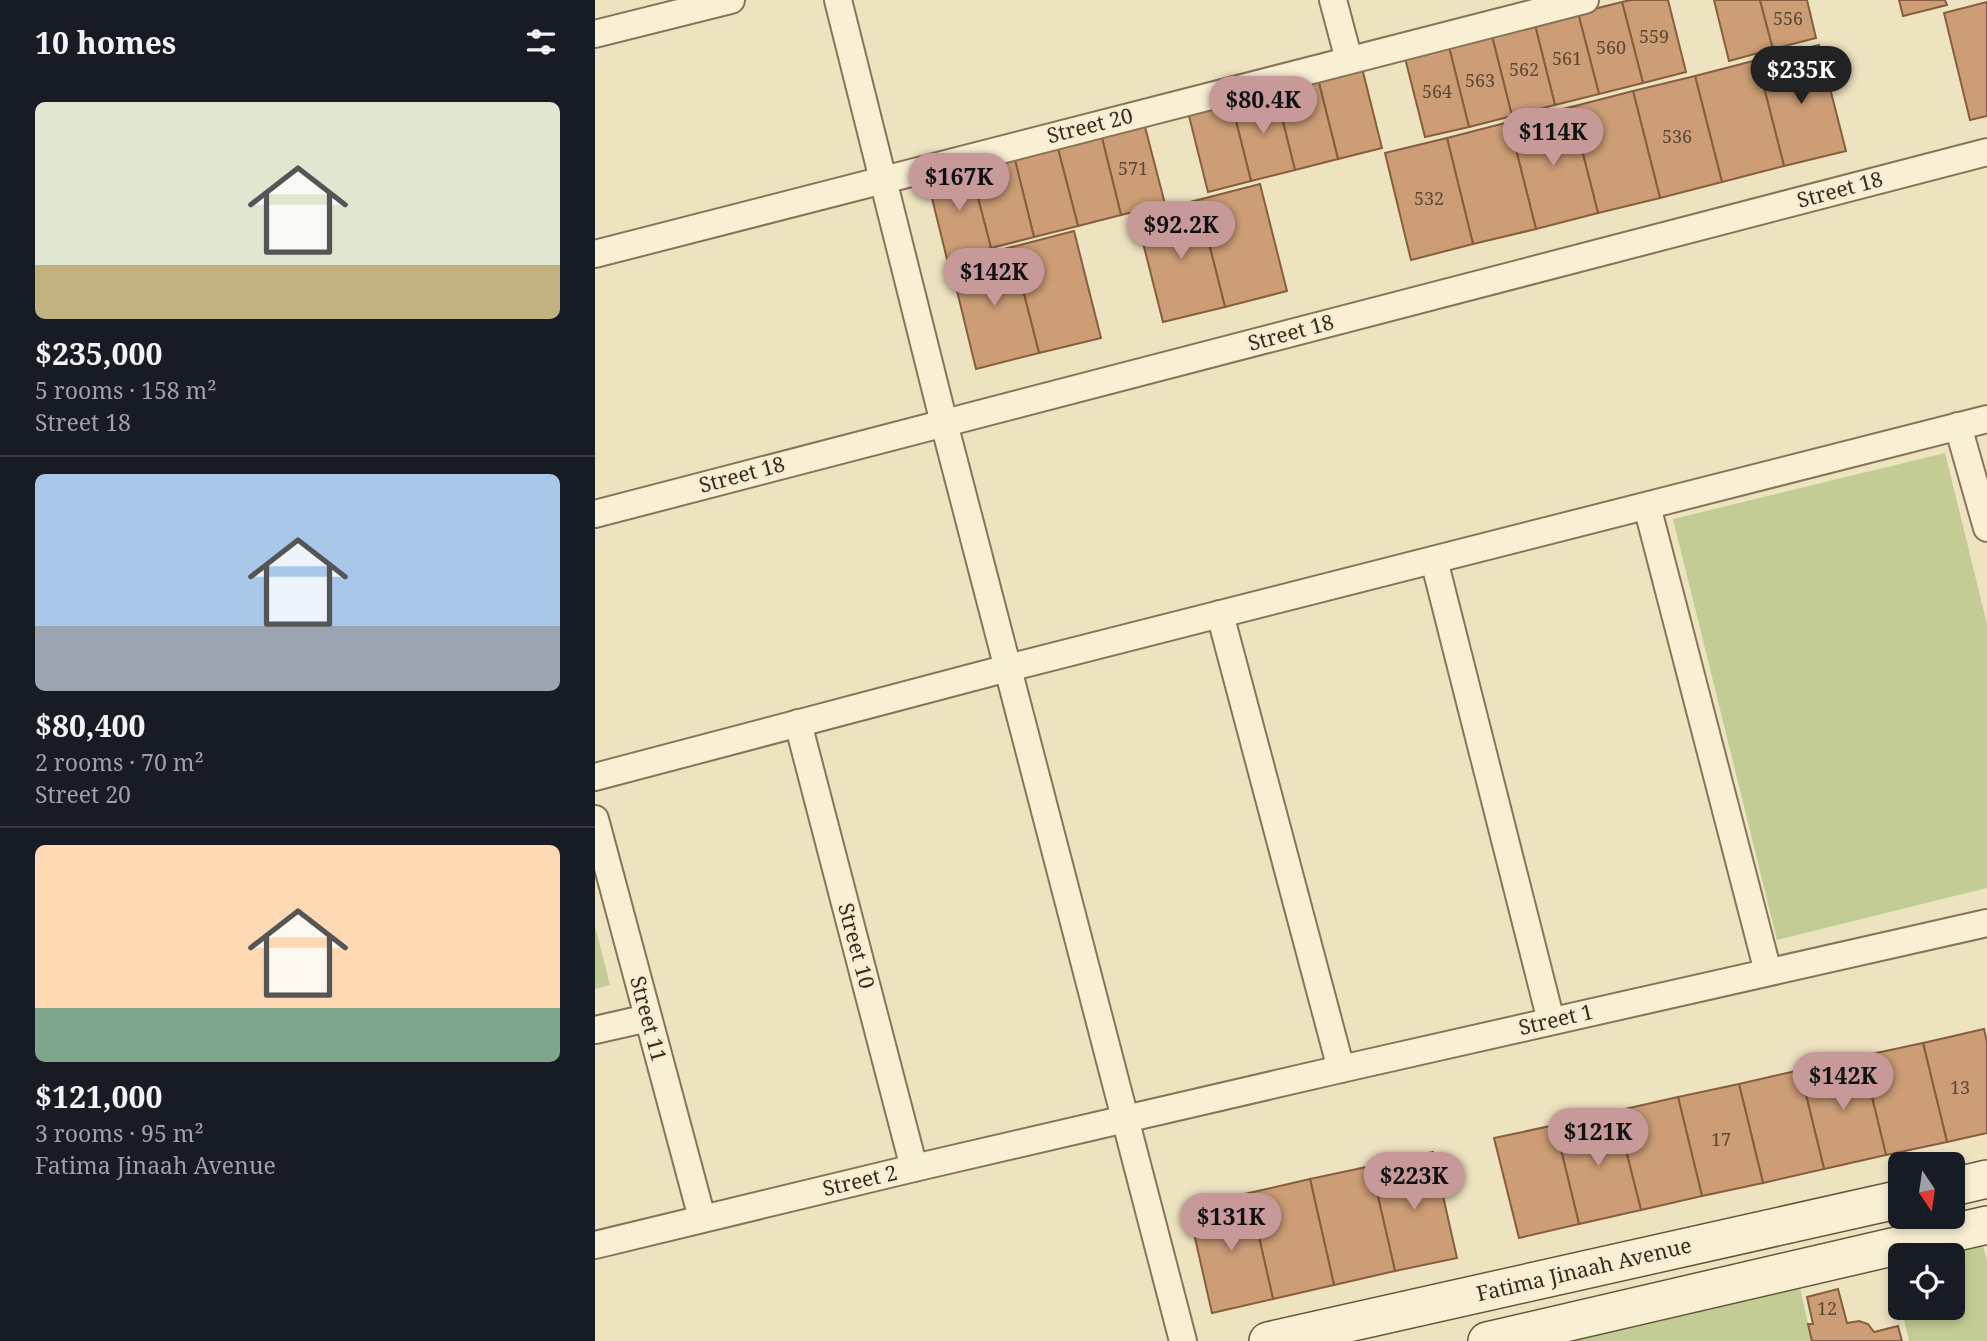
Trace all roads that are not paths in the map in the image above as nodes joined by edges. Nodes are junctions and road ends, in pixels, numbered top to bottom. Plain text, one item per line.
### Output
1 (731, 0) edge
2 (838, 0) edge
3 (1333, 0) edge
4 (1585, 0) edge
5 (595, 34) edge
6 (1349, 60) junction
7 (1987, 152) edge
8 (883, 179) junction
9 (595, 254) edge
10 (1987, 419) edge
11 (944, 423) junction
12 (1958, 426) junction
13 (1647, 506) junction
14 (595, 514) edge
15 (1987, 528) edge
16 (1434, 560) junction
17 (1220, 614) junction
18 (1008, 668) junction
19 (798, 723) junction
20 (595, 777) edge
21 (595, 819) edge
22 (1987, 923) edge
23 (1768, 972) junction
24 (648, 1018) junction
25 (1551, 1021) junction
26 (595, 1030) edge
27 (1341, 1069) junction
28 (1125, 1120) junction
29 (914, 1168) junction
30 (1987, 1179) edge
31 (1965, 1184) edge
32 (1888, 1202) edge
33 (702, 1218) junction
34 (1987, 1225) edge
35 (595, 1245) edge
36 (1184, 1341) edge
37 (1268, 1341) edge
38 (1487, 1341) edge

1 - 5 street
2 - 8 street
3 - 6 street
4 - 6 street, Street 20
6 - 8 street, Street 20
7 - 11 street, Street 18
8 - 9 street, Street 20
8 - 11 street
10 - 12 street
11 - 14 street, Street 18
11 - 18 street
12 - 13 street
12 - 15 street
13 - 16 street
13 - 23 street
16 - 17 street
16 - 25 street
17 - 18 street
17 - 27 street
18 - 19 street
18 - 28 street
19 - 20 street
19 - 29 street, Street 10
21 - 24 street, Street 11
22 - 23 street, Street 1
23 - 25 street, Street 1
24 - 26 street
24 - 33 street, Street 11
25 - 27 street, Street 1
27 - 28 street, Street 1
28 - 29 street, Street 2
28 - 36 street
29 - 33 street, Street 2
30 - 31 main road
32 - 37 main road, Fatima Jinaah Avenue
33 - 35 street, Street 2
34 - 38 main road

